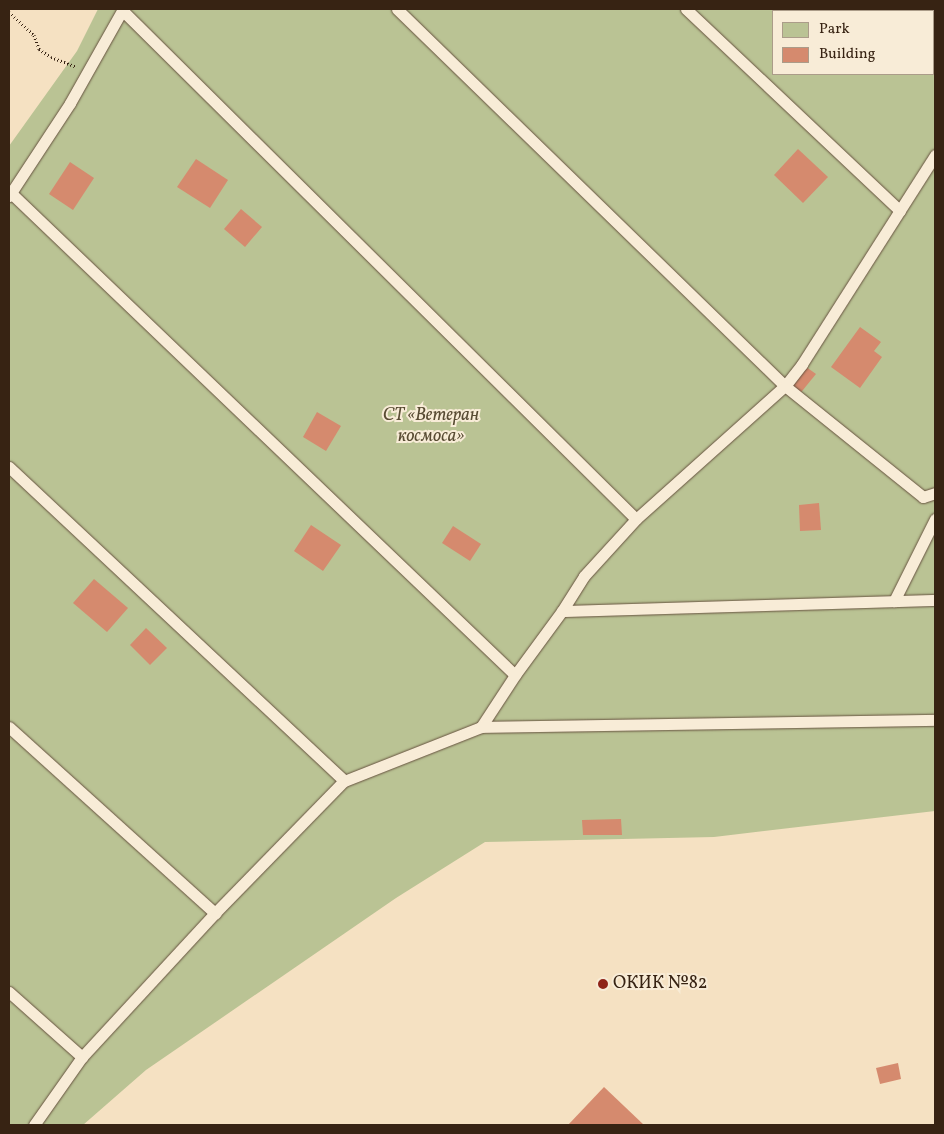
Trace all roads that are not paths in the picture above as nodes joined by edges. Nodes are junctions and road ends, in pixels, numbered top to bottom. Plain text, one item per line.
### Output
1 (122, 9) edge
2 (397, 9) edge
3 (686, 9) edge
4 (935, 155) edge
5 (10, 195) edge
6 (900, 212) junction
7 (785, 386) junction
8 (9, 467) edge
9 (935, 493) edge
10 (636, 519) junction
11 (935, 519) edge
12 (935, 600) edge
13 (894, 601) junction
14 (562, 611) junction
15 (514, 675) junction
16 (935, 720) edge
17 (9, 727) edge
18 (481, 727) junction
19 (344, 781) junction
20 (215, 913) junction
21 (9, 992) edge
22 (82, 1057) junction
23 (34, 1125) edge

1 - 5 lane
1 - 10 lane
2 - 7 lane
3 - 6 lane
4 - 6 lane
5 - 15 lane
6 - 7 lane
7 - 9 lane
7 - 10 lane
8 - 19 lane
10 - 14 lane
11 - 13 lane
12 - 13 lane
13 - 14 lane
14 - 15 lane
15 - 18 lane
16 - 18 lane
17 - 20 lane
18 - 19 lane
19 - 20 lane
20 - 22 lane
21 - 22 lane
22 - 23 lane

